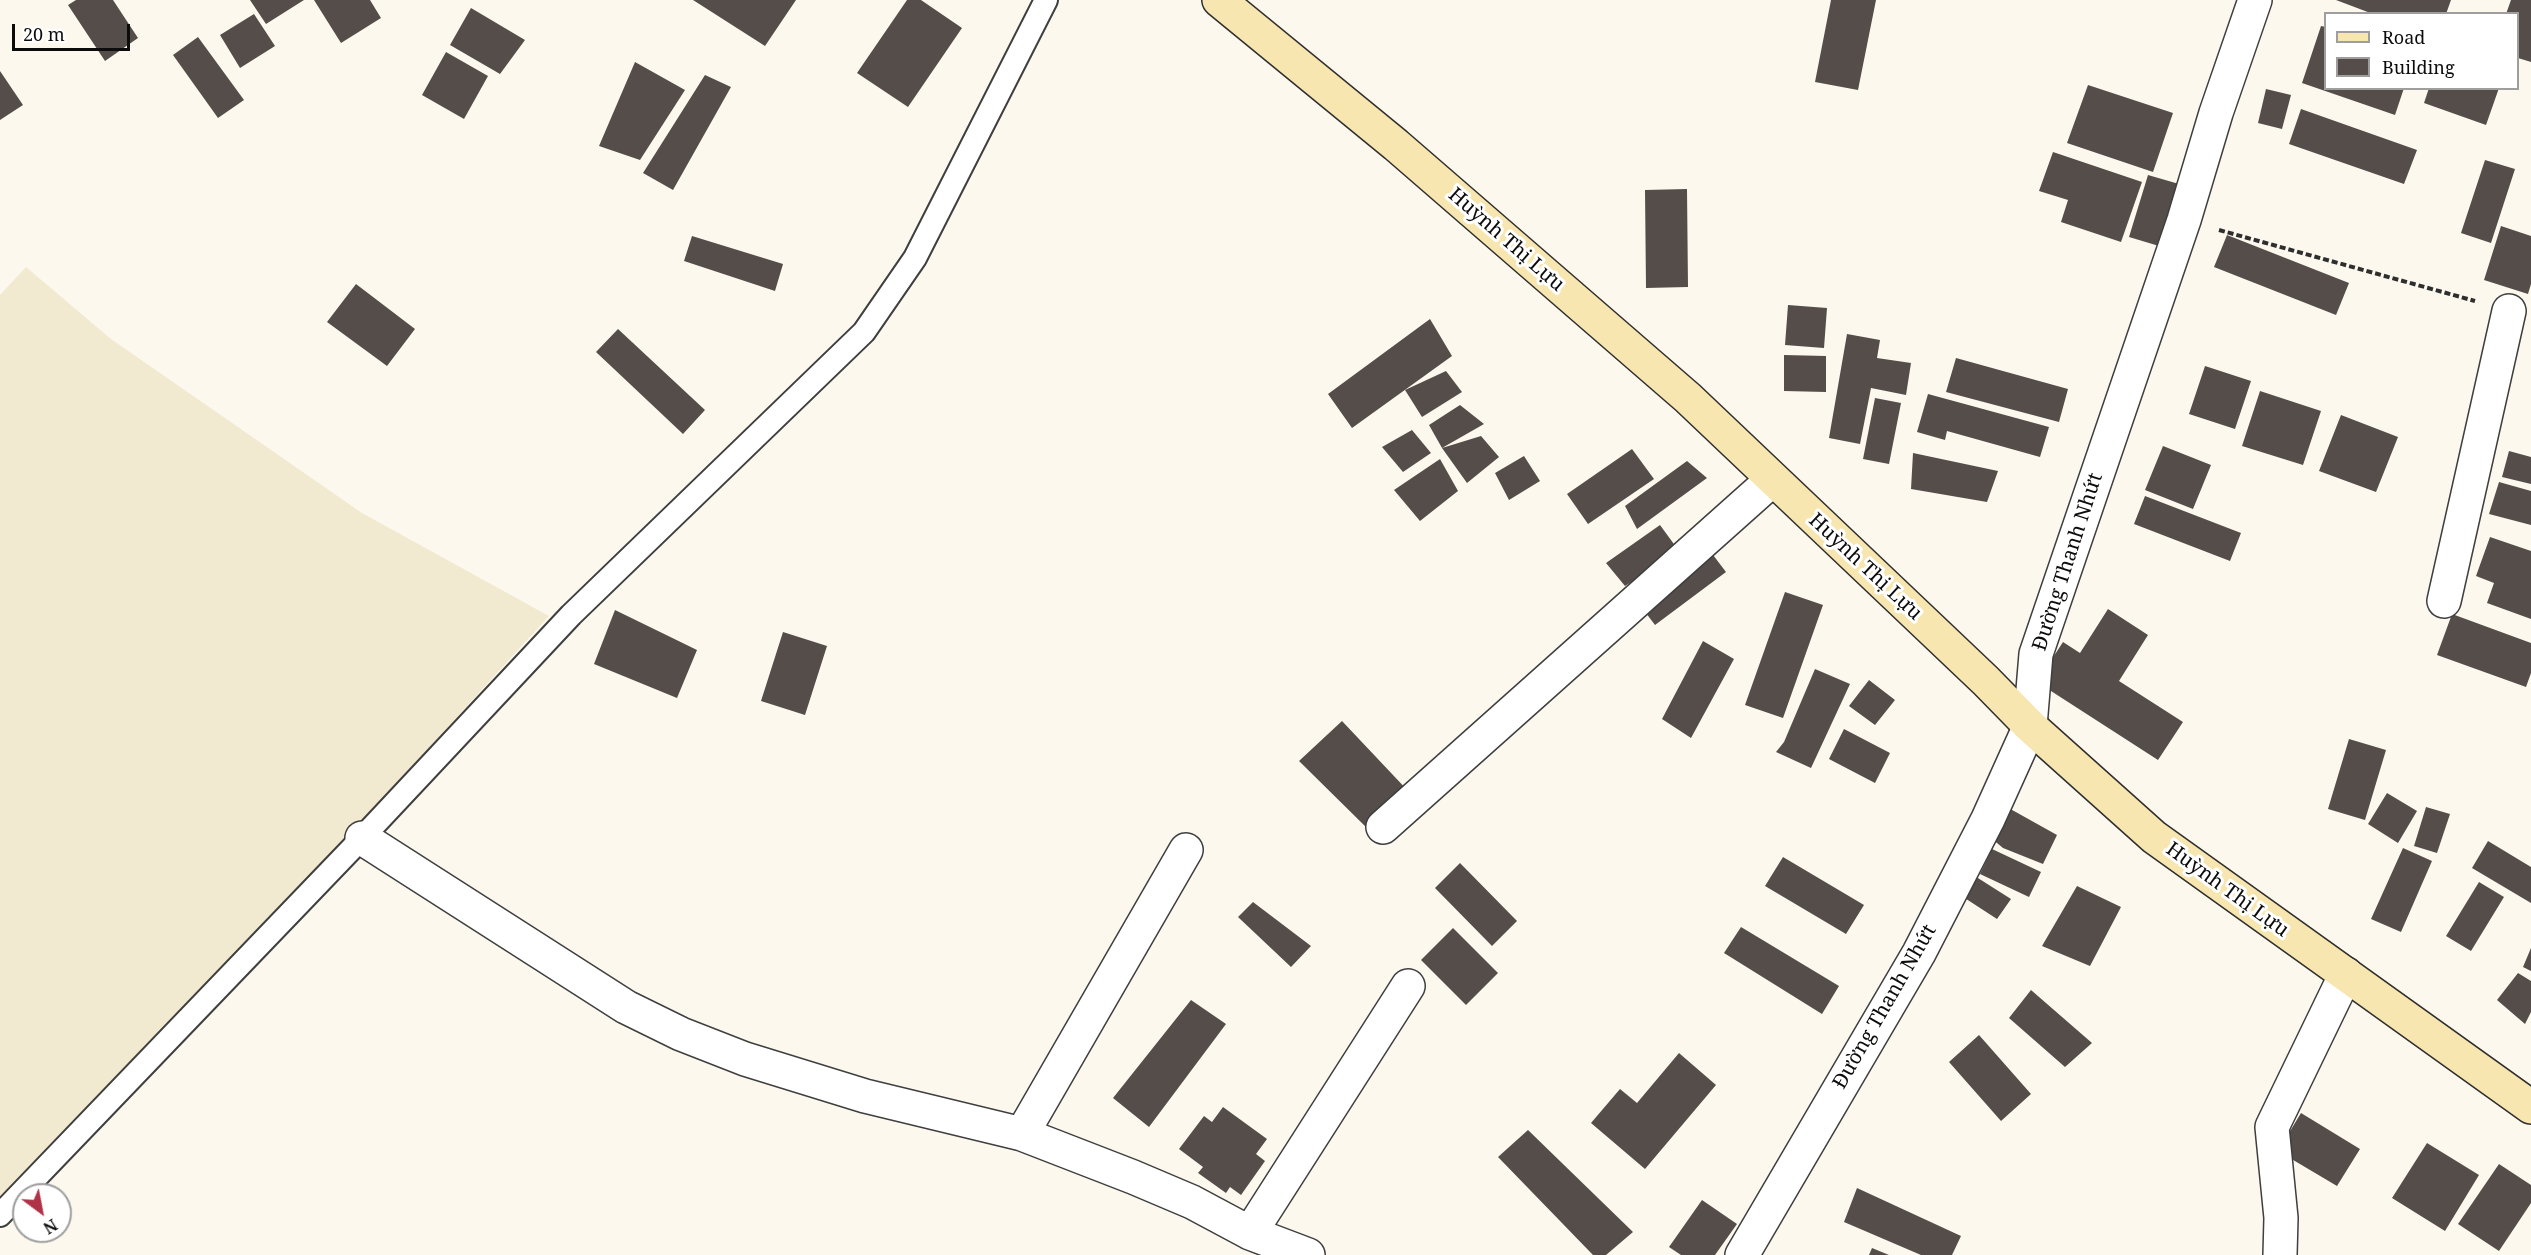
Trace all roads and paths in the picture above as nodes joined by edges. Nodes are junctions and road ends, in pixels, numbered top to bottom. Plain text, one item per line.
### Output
1 (1046, 0) edge
2 (1219, 0) edge
3 (2255, 0) edge
4 (2184, 220) junction
5 (2509, 311) joint
6 (1772, 480) junction
7 (2444, 601) dead end
8 (2030, 726) junction
9 (1383, 826) dead end
10 (362, 838) junction
11 (1186, 850) dead end
12 (2346, 974) junction
13 (1408, 986) dead end
14 (2531, 1107) edge
15 (1022, 1134) junction
16 (0, 1215) edge
17 (1250, 1233) junction
18 (1308, 1255) edge
19 (1742, 1255) edge
20 (2280, 1255) edge

1 - 10 lane
2 - 6 street, Huỳnh Thị Lựu
3 - 4 street, Đường Thanh Nhứt
4 - 5 path
4 - 8 street, Đường Thanh Nhứt
5 - 7 street
6 - 8 street, Huỳnh Thị Lựu
6 - 9 street
8 - 12 street, Huỳnh Thị Lựu
8 - 19 street, Đường Thanh Nhứt
10 - 15 street
10 - 16 lane
11 - 15 street
12 - 14 street, Huỳnh Thị Lựu
12 - 20 street
13 - 17 street
15 - 17 street
17 - 18 street

